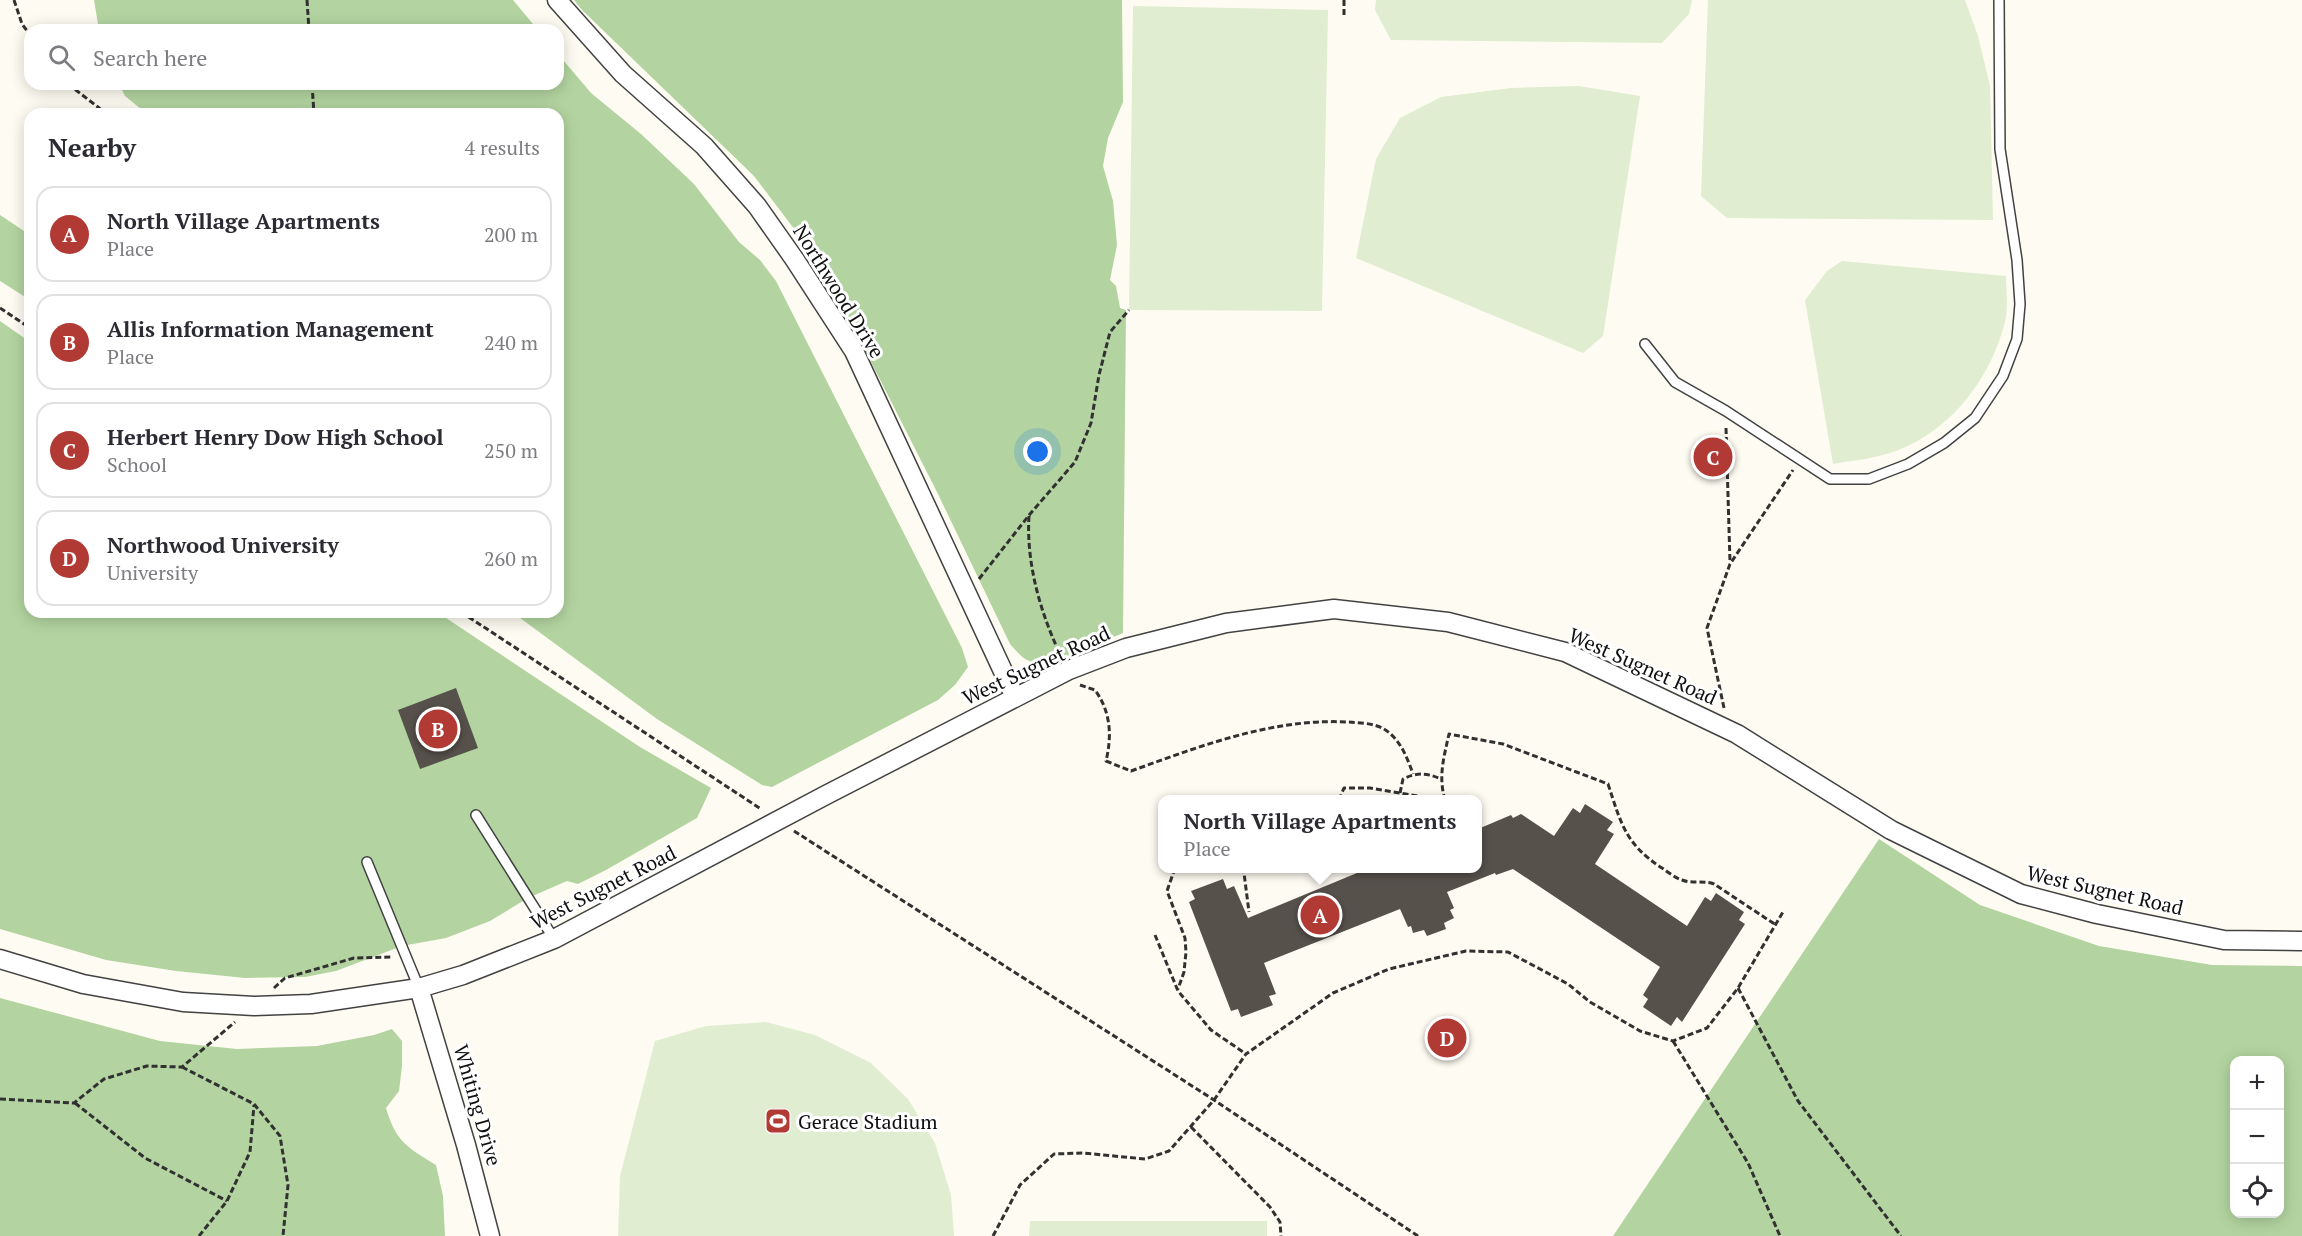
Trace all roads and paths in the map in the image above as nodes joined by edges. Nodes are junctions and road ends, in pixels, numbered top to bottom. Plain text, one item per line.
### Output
1 (14, 0) edge
2 (307, 0) edge
3 (556, 0) edge
4 (1344, 0) edge
5 (1999, 0) edge
6 (1344, 16) dead end
7 (309, 24) edge
8 (24, 27) edge
9 (76, 90) edge
10 (312, 90) edge
11 (99, 108) edge
12 (314, 108) edge
13 (0, 308) edge
14 (1129, 310) dead end
15 (24, 324) edge
16 (1645, 344) dead end
17 (1726, 411) junction
18 (1799, 460) junction
19 (1029, 514) junction
20 (1730, 564) junction
21 (967, 595) junction
22 (471, 619) edge
23 (1069, 670) junction
24 (1080, 685) dead end
25 (1015, 697) junction
26 (1737, 734) junction
27 (1413, 774) junction
28 (1441, 779) junction
29 (1400, 793) junction
30 (1341, 795) edge
31 (1412, 795) edge
32 (1444, 795) edge
33 (476, 815) dead end
34 (778, 820) junction
35 (367, 862) dead end
36 (1173, 873) edge
37 (1244, 873) edge
38 (1249, 912) dead end
39 (1783, 912) dead end
40 (1776, 925) junction
41 (1155, 935) dead end
42 (554, 939) junction
43 (2302, 941) edge
44 (406, 957) junction
45 (0, 959) edge
46 (419, 988) junction
47 (1738, 988) junction
48 (1178, 991) junction
49 (254, 1006) junction
50 (1673, 1041) junction
51 (1246, 1054) junction
52 (182, 1067) junction
53 (0, 1099) edge
54 (1214, 1100) junction
55 (74, 1103) junction
56 (254, 1104) junction
57 (1191, 1127) junction
58 (227, 1202) junction
59 (200, 1236) edge
60 (283, 1236) edge
61 (490, 1236) edge
62 (993, 1236) edge
63 (1281, 1236) edge
64 (1418, 1236) edge
65 (1780, 1236) edge
66 (1901, 1236) edge

1 - 8 path
2 - 7 path
3 - 21 street, Northwood Drive
4 - 6 path
5 - 18 lane
9 - 11 path
10 - 12 path
13 - 15 path
14 - 19 path
16 - 17 lane
17 - 18 lane
17 - 20 path
18 - 20 path
19 - 21 path
19 - 23 path
20 - 26 path
21 - 25 street, Northwood Drive
22 - 34 path
23 - 25 street, West Sugnet Road
23 - 26 street, West Sugnet Road
24 - 27 path
25 - 34 street, West Sugnet Road
26 - 43 street, West Sugnet Road
27 - 28 path
27 - 29 path
28 - 32 path
28 - 40 path
29 - 30 path
29 - 31 path
33 - 42 lane
34 - 42 street, West Sugnet Road
34 - 54 path
35 - 44 lane
36 - 48 path
37 - 38 path
39 - 40 path
40 - 47 path
41 - 48 path
42 - 46 street, West Sugnet Road
44 - 46 lane
44 - 49 path
45 - 49 street, West Sugnet Road
46 - 49 street, West Sugnet Road
46 - 61 street, Whiting Drive
47 - 50 path
47 - 66 path
48 - 51 path
49 - 52 path
50 - 51 path
50 - 65 path
51 - 54 path
52 - 55 path
52 - 56 path
53 - 55 path
54 - 57 path
54 - 64 path
55 - 58 path
56 - 58 path
56 - 60 path
57 - 62 path
57 - 63 path
58 - 59 path

